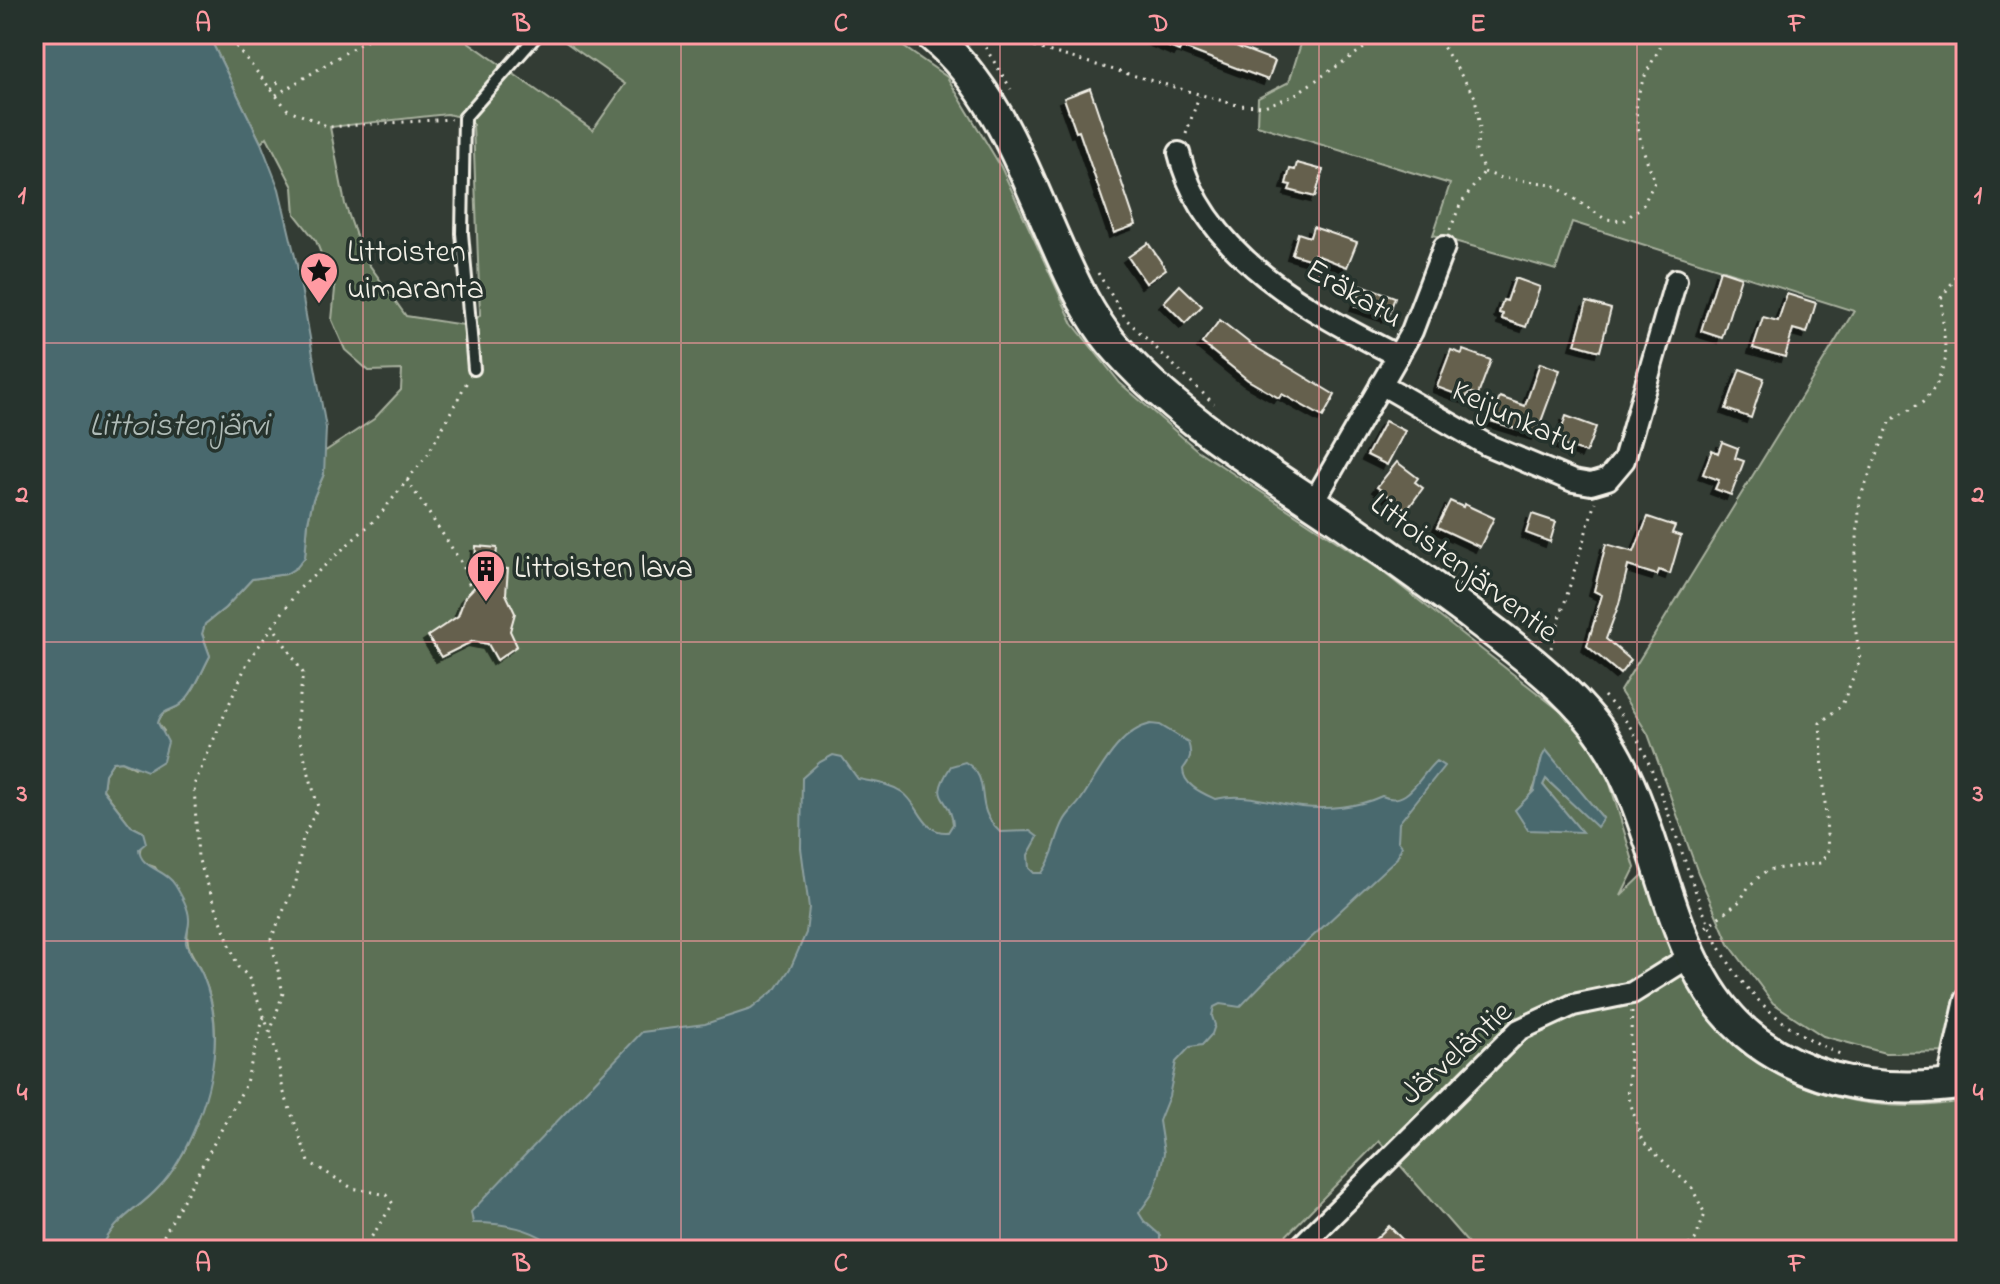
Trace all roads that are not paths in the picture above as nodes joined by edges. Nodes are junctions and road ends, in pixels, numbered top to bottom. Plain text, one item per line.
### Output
1 (538, 34) edge
2 (930, 34) edge
3 (1179, 153) road end
4 (1444, 247) road end
5 (1676, 280) dead end
6 (1398, 356) junction
7 (474, 369) road end
8 (1381, 384) junction
9 (1313, 503) junction
10 (1691, 956) junction
11 (1966, 1000) edge
12 (1957, 1085) edge
13 (1297, 1250) edge

1 - 7 lane
2 - 9 street, Littoistenjärventie
3 - 6 street, Eräkatu
4 - 6 street
5 - 8 street, Keijunkatu
6 - 8 street, Eräkatu
8 - 9 street, Eräkatu
9 - 10 street, Littoistenjärventie
10 - 12 street, Littoistenjärventie
10 - 13 street, Järveläntie
11 - 12 street

